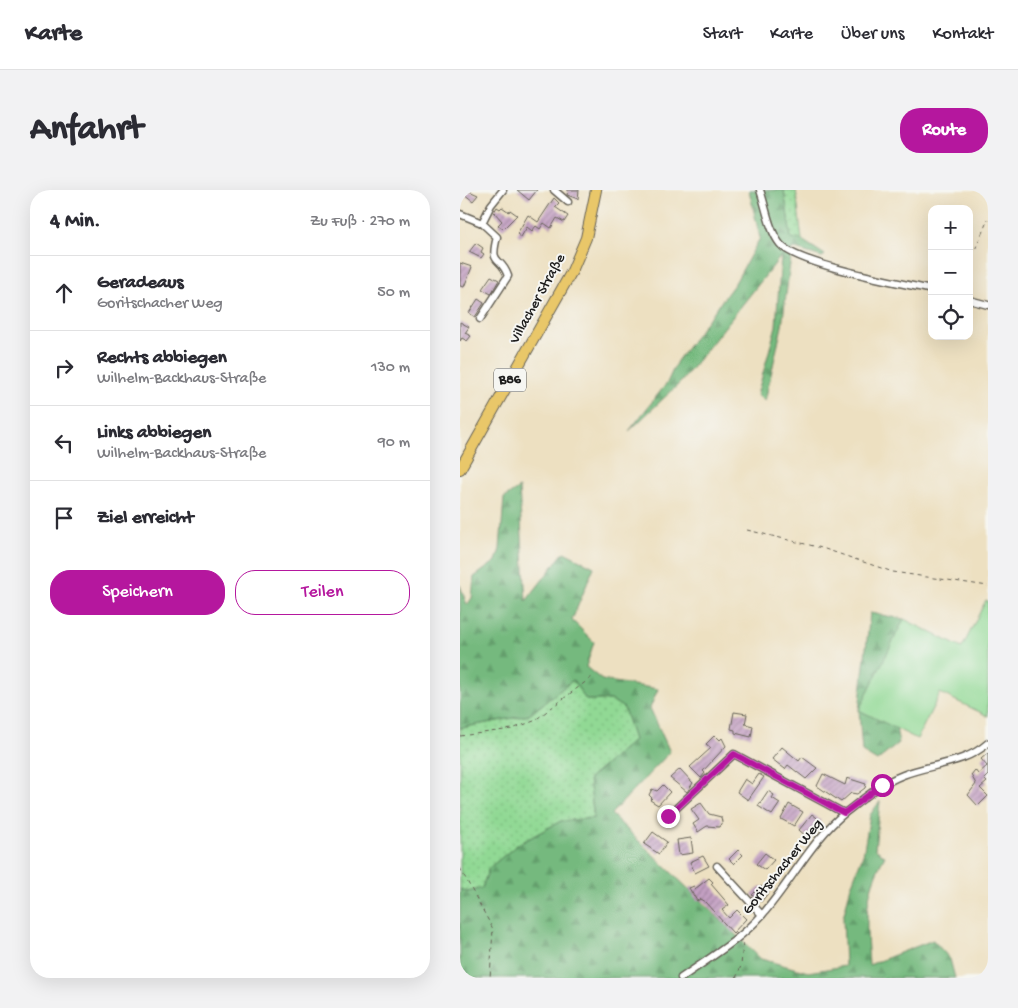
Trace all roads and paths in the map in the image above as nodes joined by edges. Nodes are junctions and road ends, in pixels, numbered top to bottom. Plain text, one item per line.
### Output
1 (462, 190) edge
2 (503, 190) edge
3 (554, 190) edge
4 (596, 190) edge
5 (760, 190) edge
6 (460, 194) edge
7 (568, 202) dead end
8 (460, 214) edge
9 (988, 219) edge
10 (482, 223) junction
11 (973, 255) edge
12 (928, 289) edge
13 (973, 301) edge
14 (988, 305) edge
15 (480, 319) dead end
16 (460, 469) edge
17 (747, 530) dead end
18 (988, 586) edge
19 (592, 677) dead end
20 (460, 736) edge
21 (988, 743) edge
22 (844, 813) junction
23 (668, 816) dead end
24 (717, 866) dead end
25 (460, 868) edge
26 (762, 915) junction
27 (743, 934) junction
28 (490, 978) edge
29 (681, 978) edge
30 (736, 978) edge

1 - 6 lane
2 - 10 street
3 - 7 street
4 - 16 main road, Villacher Straße / B86
5 - 12 street
8 - 10 street
9 - 11 path
10 - 15 street
13 - 14 street
17 - 18 path
19 - 20 path
21 - 22 street, Goritschacher Weg
22 - 23 street
22 - 26 street, Goritschacher Weg
24 - 26 street
25 - 28 path
26 - 27 street, Goritschacher Weg
27 - 29 street
27 - 30 path, Goritschacher Weg

